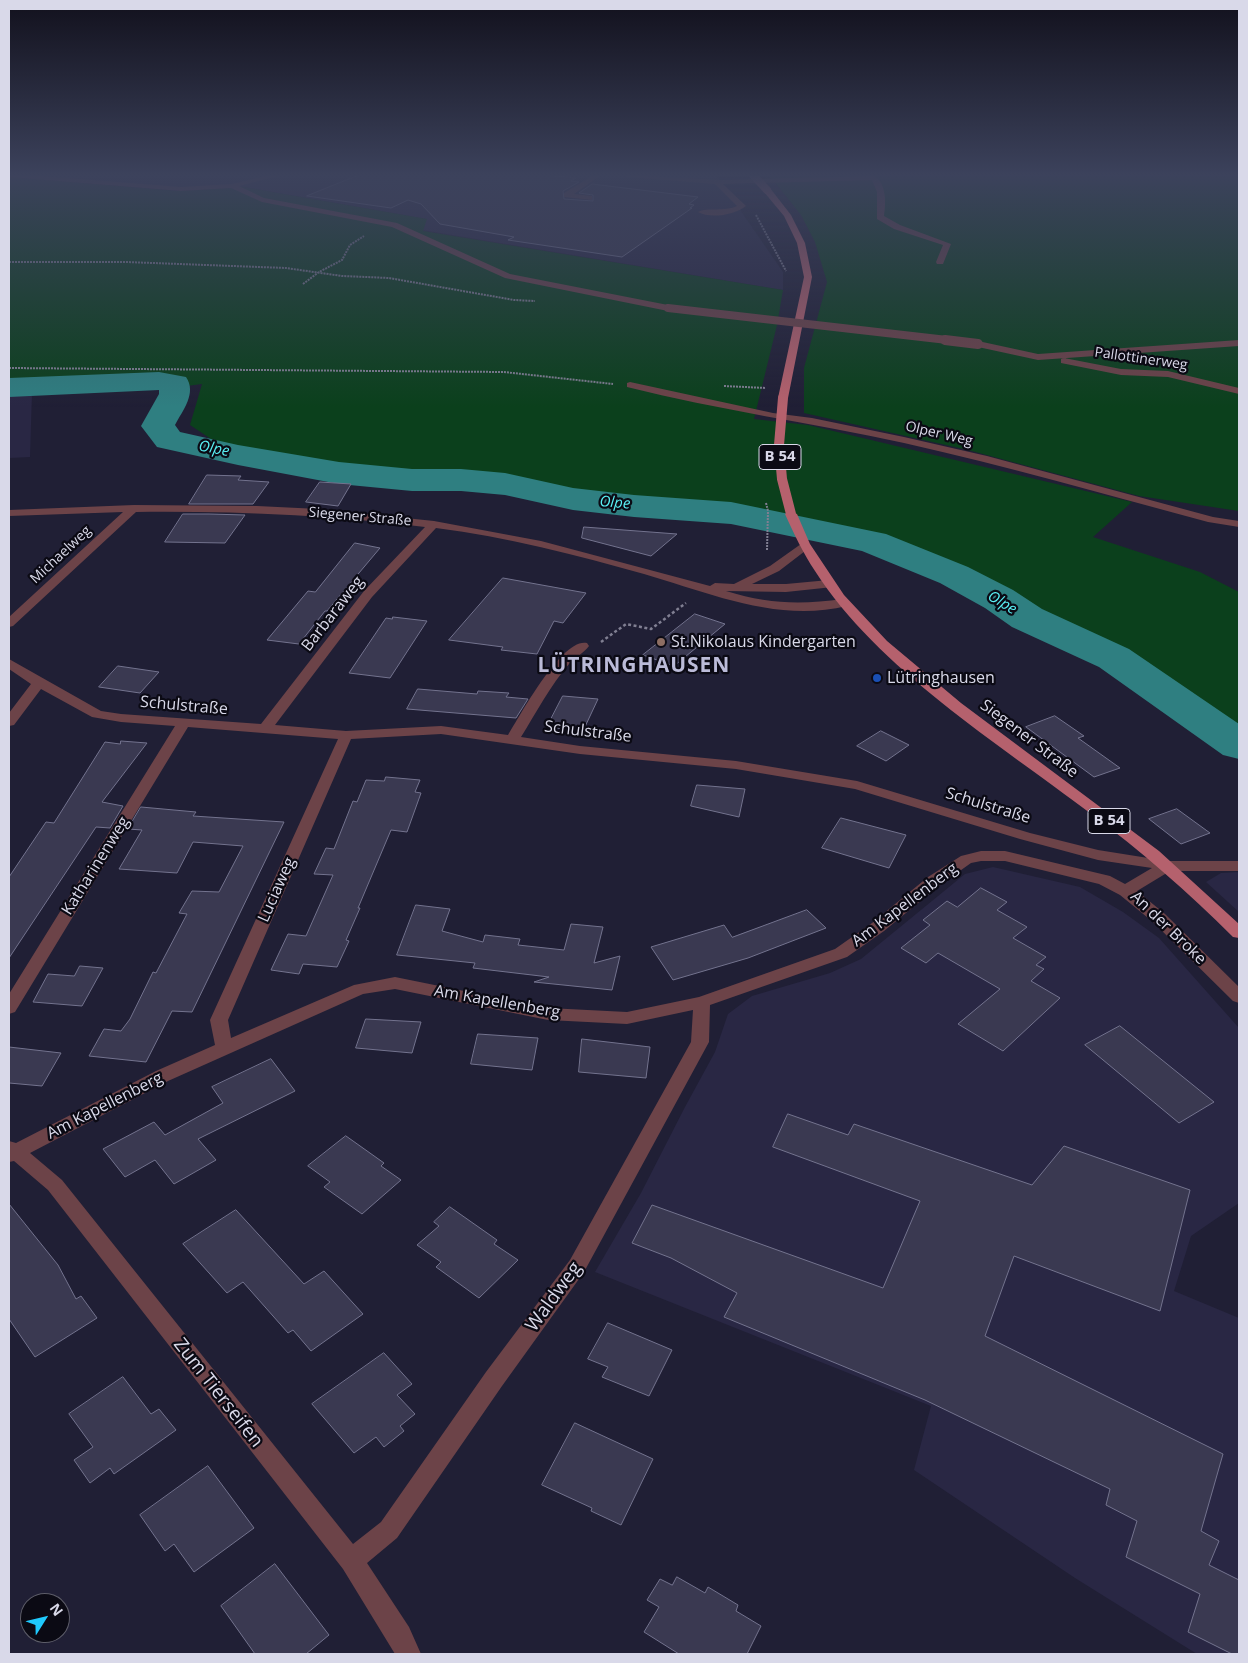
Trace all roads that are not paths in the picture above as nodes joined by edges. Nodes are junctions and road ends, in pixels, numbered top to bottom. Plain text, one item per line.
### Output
1 (458, 253) edge
2 (803, 253) edge
3 (944, 253) edge
4 (940, 262) dead end
5 (1239, 343) edge
6 (1038, 357) junction
7 (630, 385) dead end
8 (1239, 391) edge
9 (134, 508) junction
10 (9, 513) edge
11 (434, 524) junction
12 (1239, 524) edge
13 (804, 546) junction
14 (829, 584) junction
15 (703, 587) junction
16 (728, 587) junction
17 (843, 603) junction
18 (9, 624) edge
19 (583, 646) road end
20 (9, 663) edge
21 (39, 683) junction
22 (9, 722) edge
23 (183, 724) junction
24 (264, 730) junction
25 (346, 735) junction
26 (512, 740) junction
27 (1167, 866) junction
28 (1239, 866) edge
29 (1126, 892) junction
30 (1239, 933) edge
31 (1239, 997) edge
32 (702, 1002) junction
33 (9, 1008) edge
34 (224, 1047) junction
35 (11, 1152) edge
36 (351, 1561) junction
37 (408, 1654) edge

1 - 6 street, bridge
2 - 13 main road, B 54, bridge
3 - 4 street
5 - 6 street
6 - 8 street, Pallottinerweg
7 - 12 street, Olper Weg
9 - 10 street, Siegener Straße
9 - 11 street, Siegener Straße
9 - 18 street, Michaelweg
11 - 15 street, Siegener Straße
11 - 24 street, Barbaraweg
13 - 14 main road, B 54
13 - 16 street
14 - 16 street, Siegener Straße
14 - 17 main road, B 54
15 - 16 street, Siegener Straße
15 - 17 street, Siegener Straße
17 - 27 main road, Siegener Straße / B 54
19 - 26 street
20 - 21 street, Schulstraße
21 - 22 street
21 - 23 street, Schulstraße
23 - 24 street, Schulstraße
23 - 33 street, Katharinenweg
24 - 25 street, Schulstraße
25 - 26 street, Schulstraße
25 - 34 street, Luciaweg
26 - 27 street, Schulstraße
27 - 28 street, Schulstraße
27 - 29 street, An der Broke
27 - 30 main road, Siegener Straße / B 54
29 - 31 street, An der Broke
29 - 32 street, Am Kapellenberg
32 - 34 street, Am Kapellenberg
32 - 36 street, Waldweg
34 - 35 street, Am Kapellenberg
35 - 36 street, Zum Tierseifen
36 - 37 street, Zum Tierseifen

